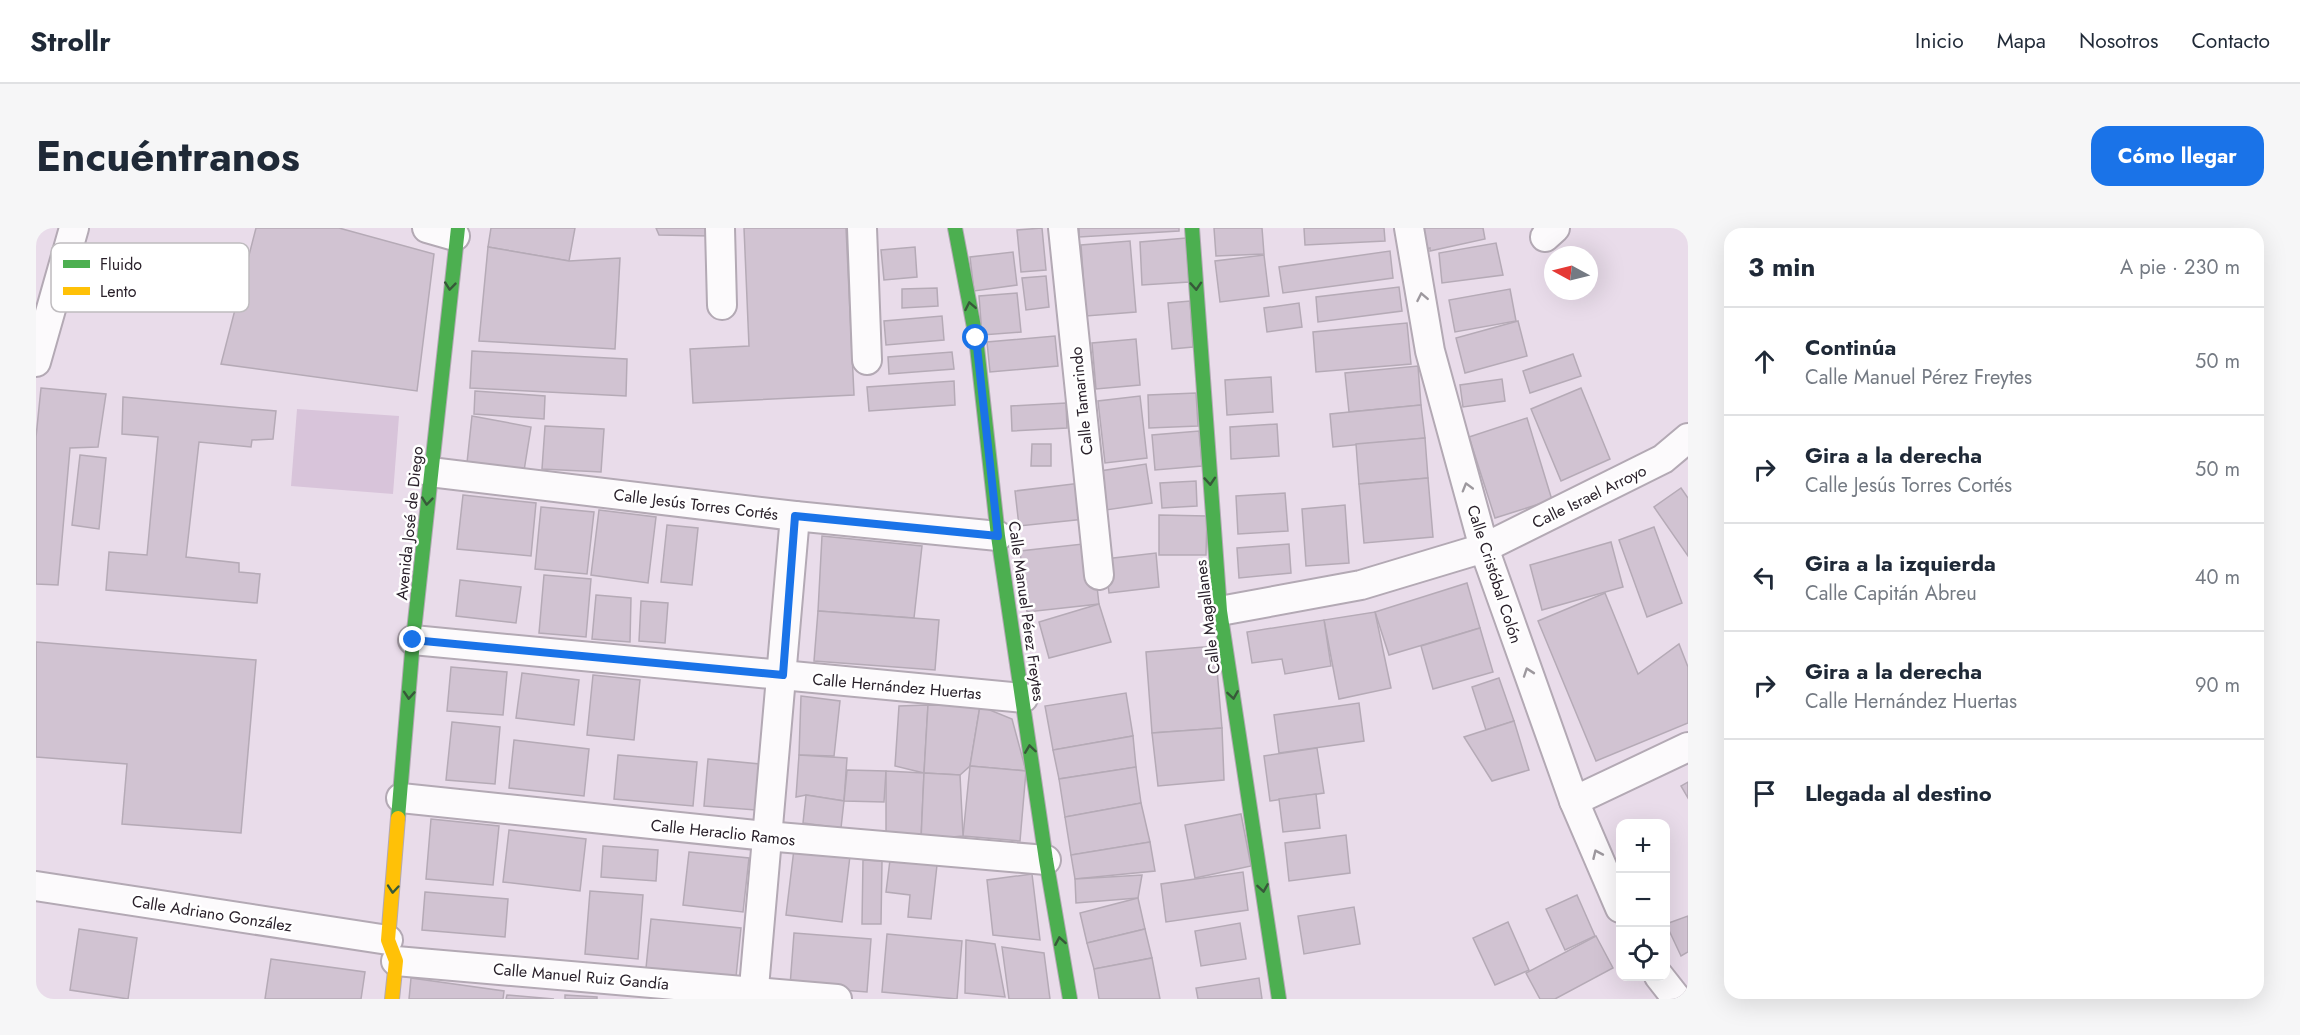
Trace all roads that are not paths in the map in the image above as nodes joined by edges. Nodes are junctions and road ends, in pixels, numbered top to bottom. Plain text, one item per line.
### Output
1 (74, 228) edge
2 (427, 228) edge
3 (720, 228) edge
4 (862, 228) edge
5 (955, 228) edge
6 (1064, 228) edge
7 (1192, 228) edge
8 (1409, 228) edge
9 (457, 232) edge
10 (70, 243) edge
11 (722, 305) dead end
12 (51, 309) edge
13 (867, 360) dead end
14 (36, 362) edge
15 (1688, 438) edge
16 (430, 472) junction
17 (795, 516) junction
18 (998, 536) junction
19 (1484, 548) junction
20 (1099, 575) dead end
21 (1220, 611) junction
22 (413, 640) junction
23 (783, 675) junction
24 (1023, 698) junction
25 (1688, 747) edge
26 (401, 798) junction
27 (1574, 801) junction
28 (766, 837) junction
29 (1046, 860) junction
30 (36, 886) edge
31 (1616, 899) edge
32 (392, 950) junction
33 (1663, 981) edge
34 (754, 995) edge
35 (392, 999) edge
36 (837, 999) edge
37 (1070, 999) edge
38 (1279, 999) edge
39 (1677, 999) edge

1 - 10 street
2 - 9 street
3 - 11 street
4 - 13 street
18 -> 5 street, Calle Manuel Pérez Freytes
6 - 20 street, Calle Tamarindo
7 -> 21 street, Calle Magallanes
19 -> 8 street, Calle Cristóbal Colón
9 -> 16 street, Avenida José de Diego
12 - 14 street
15 - 19 street, Calle Israel Arroyo
16 - 17 street, Calle Jesús Torres Cortés
16 -> 22 street, Avenida José de Diego
17 - 18 street, Calle Jesús Torres Cortés
17 - 23 street
18 - 24 street, Calle Manuel Pérez Freytes
19 - 21 street, Calle Israel Arroyo
27 -> 19 street, Calle Cristóbal Colón
21 -> 38 street, Calle Magallanes
22 - 23 street, Calle Hernández Huertas
22 -> 26 street, Avenida José de Diego
23 - 24 street, Calle Hernández Huertas
23 - 28 street
29 -> 24 street, Calle Manuel Pérez Freytes
25 - 27 street
26 - 28 street, Calle Heraclio Ramos
26 -> 32 street, Avenida José de Diego
31 -> 27 street, Calle Cristóbal Colón
28 - 29 street, Calle Heraclio Ramos
28 - 34 street
37 -> 29 street, Calle Manuel Pérez Freytes
30 - 32 street, Calle Adriano González
32 - 34 street, Calle Manuel Ruiz Gandía
32 - 35 street, Avenida José de Diego
33 - 39 street
34 - 36 street, Calle Manuel Ruiz Gandía

